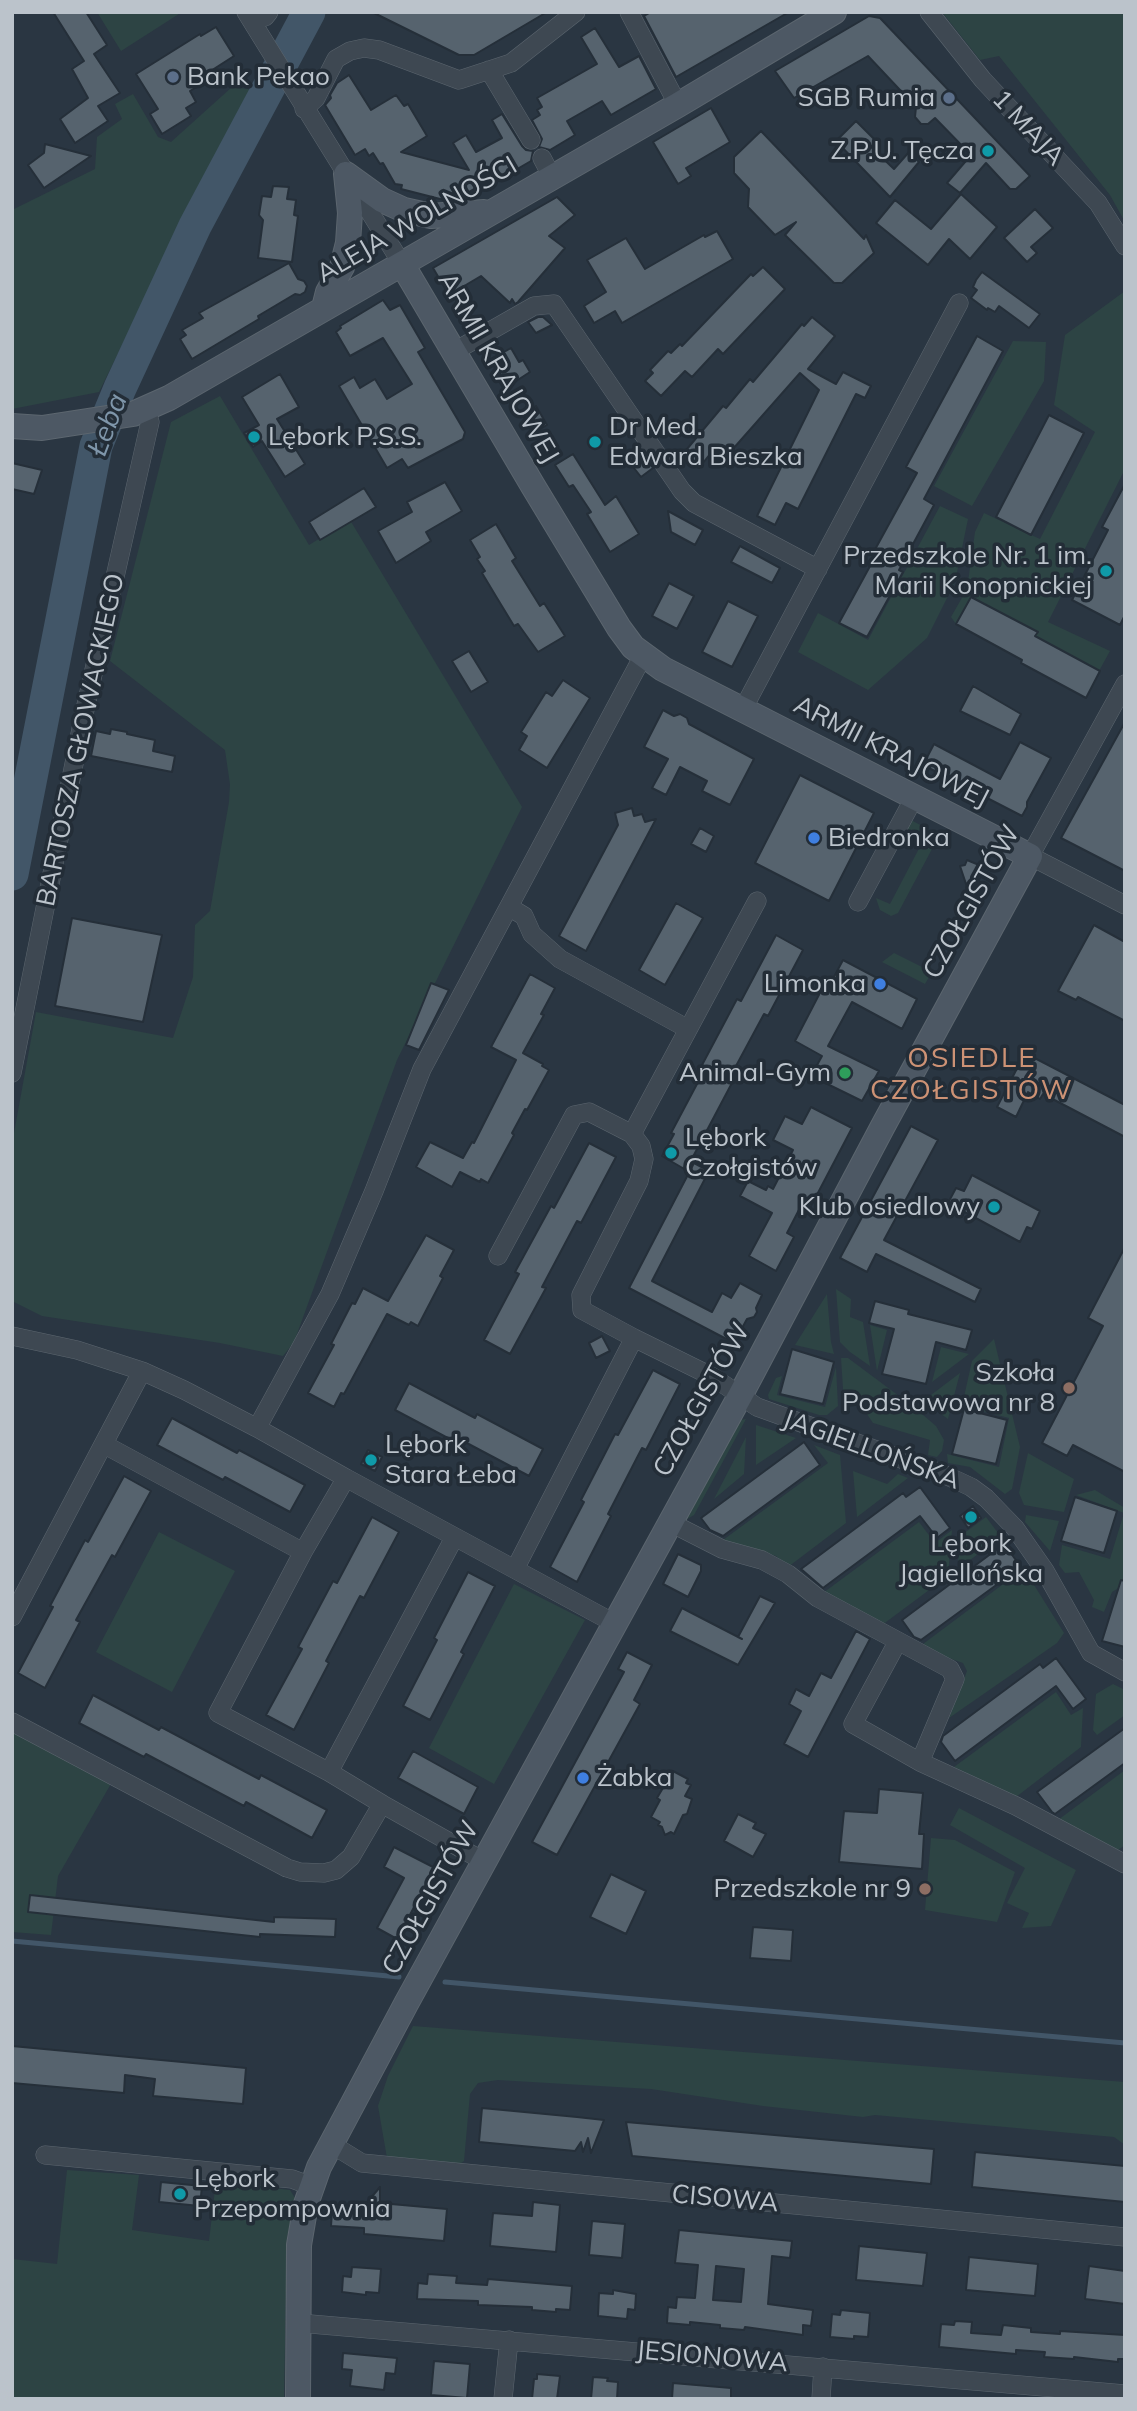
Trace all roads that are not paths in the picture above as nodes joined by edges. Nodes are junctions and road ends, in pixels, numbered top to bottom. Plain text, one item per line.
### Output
1 (246, 12) edge
2 (576, 12) edge
3 (629, 12) edge
4 (834, 12) edge
5 (929, 12) edge
6 (489, 70) junction
7 (678, 105) junction
8 (303, 107) junction
9 (531, 140) dead end
10 (346, 174) junction
11 (492, 212) junction
12 (1125, 246) edge
13 (402, 264) junction
14 (959, 303) dead end
15 (324, 308) junction
16 (455, 351) junction
17 (139, 411) junction
18 (12, 426) edge
19 (818, 569) junction
20 (643, 656) junction
21 (1125, 684) edge
22 (743, 709) junction
23 (914, 798) junction
24 (1030, 856) junction
25 (757, 901) dead end
26 (858, 902) dead end
27 (1125, 905) edge
28 (509, 907) junction
29 (688, 1029) junction
30 (12, 1073) edge
31 (632, 1135) junction
32 (498, 1256) dead end
33 (12, 1336) edge
34 (634, 1338) junction
35 (142, 1371) junction
36 (740, 1396) junction
37 (257, 1428) junction
38 (105, 1445) junction
39 (346, 1478) junction
40 (669, 1522) junction
41 (454, 1538) junction
42 (303, 1552) junction
43 (515, 1569) junction
44 (12, 1617) edge
45 (614, 1623) junction
46 (898, 1642) junction
47 (1125, 1672) edge
48 (12, 1723) edge
49 (920, 1762) junction
50 (329, 1772) junction
51 (382, 1804) junction
52 (485, 1862) junction
53 (1125, 1864) edge
54 (331, 2144) junction
55 (45, 2155) dead end
56 (311, 2186) junction
57 (1125, 2237) edge
58 (299, 2323) junction
59 (509, 2340) junction
60 (823, 2367) junction
61 (1125, 2394) edge
62 (299, 2399) edge
63 (503, 2399) edge
64 (821, 2399) edge

1 - 8 street, ARMII KRAJOWEJ
2 - 6 street
3 - 7 street
4 - 7 street, ALEJA WOLNOŚCI
5 - 12 street, 1 MAJA
6 - 8 street
6 - 9 street
7 - 11 street, ALEJA WOLNOŚCI
8 - 10 street, ARMII KRAJOWEJ
10 - 11 street
10 - 13 street, ARMII KRAJOWEJ
10 - 15 street
11 - 13 street, ALEJA WOLNOŚCI
13 - 15 street, ALEJA WOLNOŚCI
13 - 16 street, ARMII KRAJOWEJ
14 - 19 street
15 - 17 street, ALEJA WOLNOŚCI
16 - 19 street
16 - 20 street, ARMII KRAJOWEJ
17 - 18 street, ALEJA WOLNOŚCI
17 - 30 street, BARTOSZA GŁOWACKIEGO
19 - 22 street
20 - 22 street, ARMII KRAJOWEJ
20 - 28 street
21 - 24 street, CZOŁGISTÓW
22 - 23 street, ARMII KRAJOWEJ
23 - 24 street, ARMII KRAJOWEJ
23 - 26 street
24 - 27 street, ARMII KRAJOWEJ
24 - 36 street, CZOŁGISTÓW
25 - 29 street
28 - 29 street
28 - 37 street
29 - 31 street
31 - 32 street
31 - 34 street, JAGIELLOŃSKA
33 - 35 street
34 - 36 street, JAGIELLOŃSKA
34 - 43 street
35 - 37 street
35 - 38 street
36 - 40 street, CZOŁGISTÓW
36 - 47 street, JAGIELLOŃSKA
37 - 39 street
38 - 42 street
38 - 44 street
39 - 41 street
39 - 42 street
40 - 45 street, CZOŁGISTÓW
40 - 46 street
41 - 43 street
41 - 50 street
42 - 50 street
43 - 45 street
45 - 52 street, CZOŁGISTÓW
46 - 49 street
46 - 49 street
48 - 51 street
49 - 53 street
50 - 51 street
51 - 52 street
52 - 54 street, CZOŁGISTÓW
54 - 56 street, CZOŁGISTÓW
54 - 57 street, CISOWA
55 - 56 street
56 - 58 street, CZOŁGISTÓW
58 - 59 street, JESIONOWA
58 - 62 street, CZOŁGISTÓW
59 - 60 street, JESIONOWA
59 - 63 street
60 - 61 street, JESIONOWA
60 - 64 street

